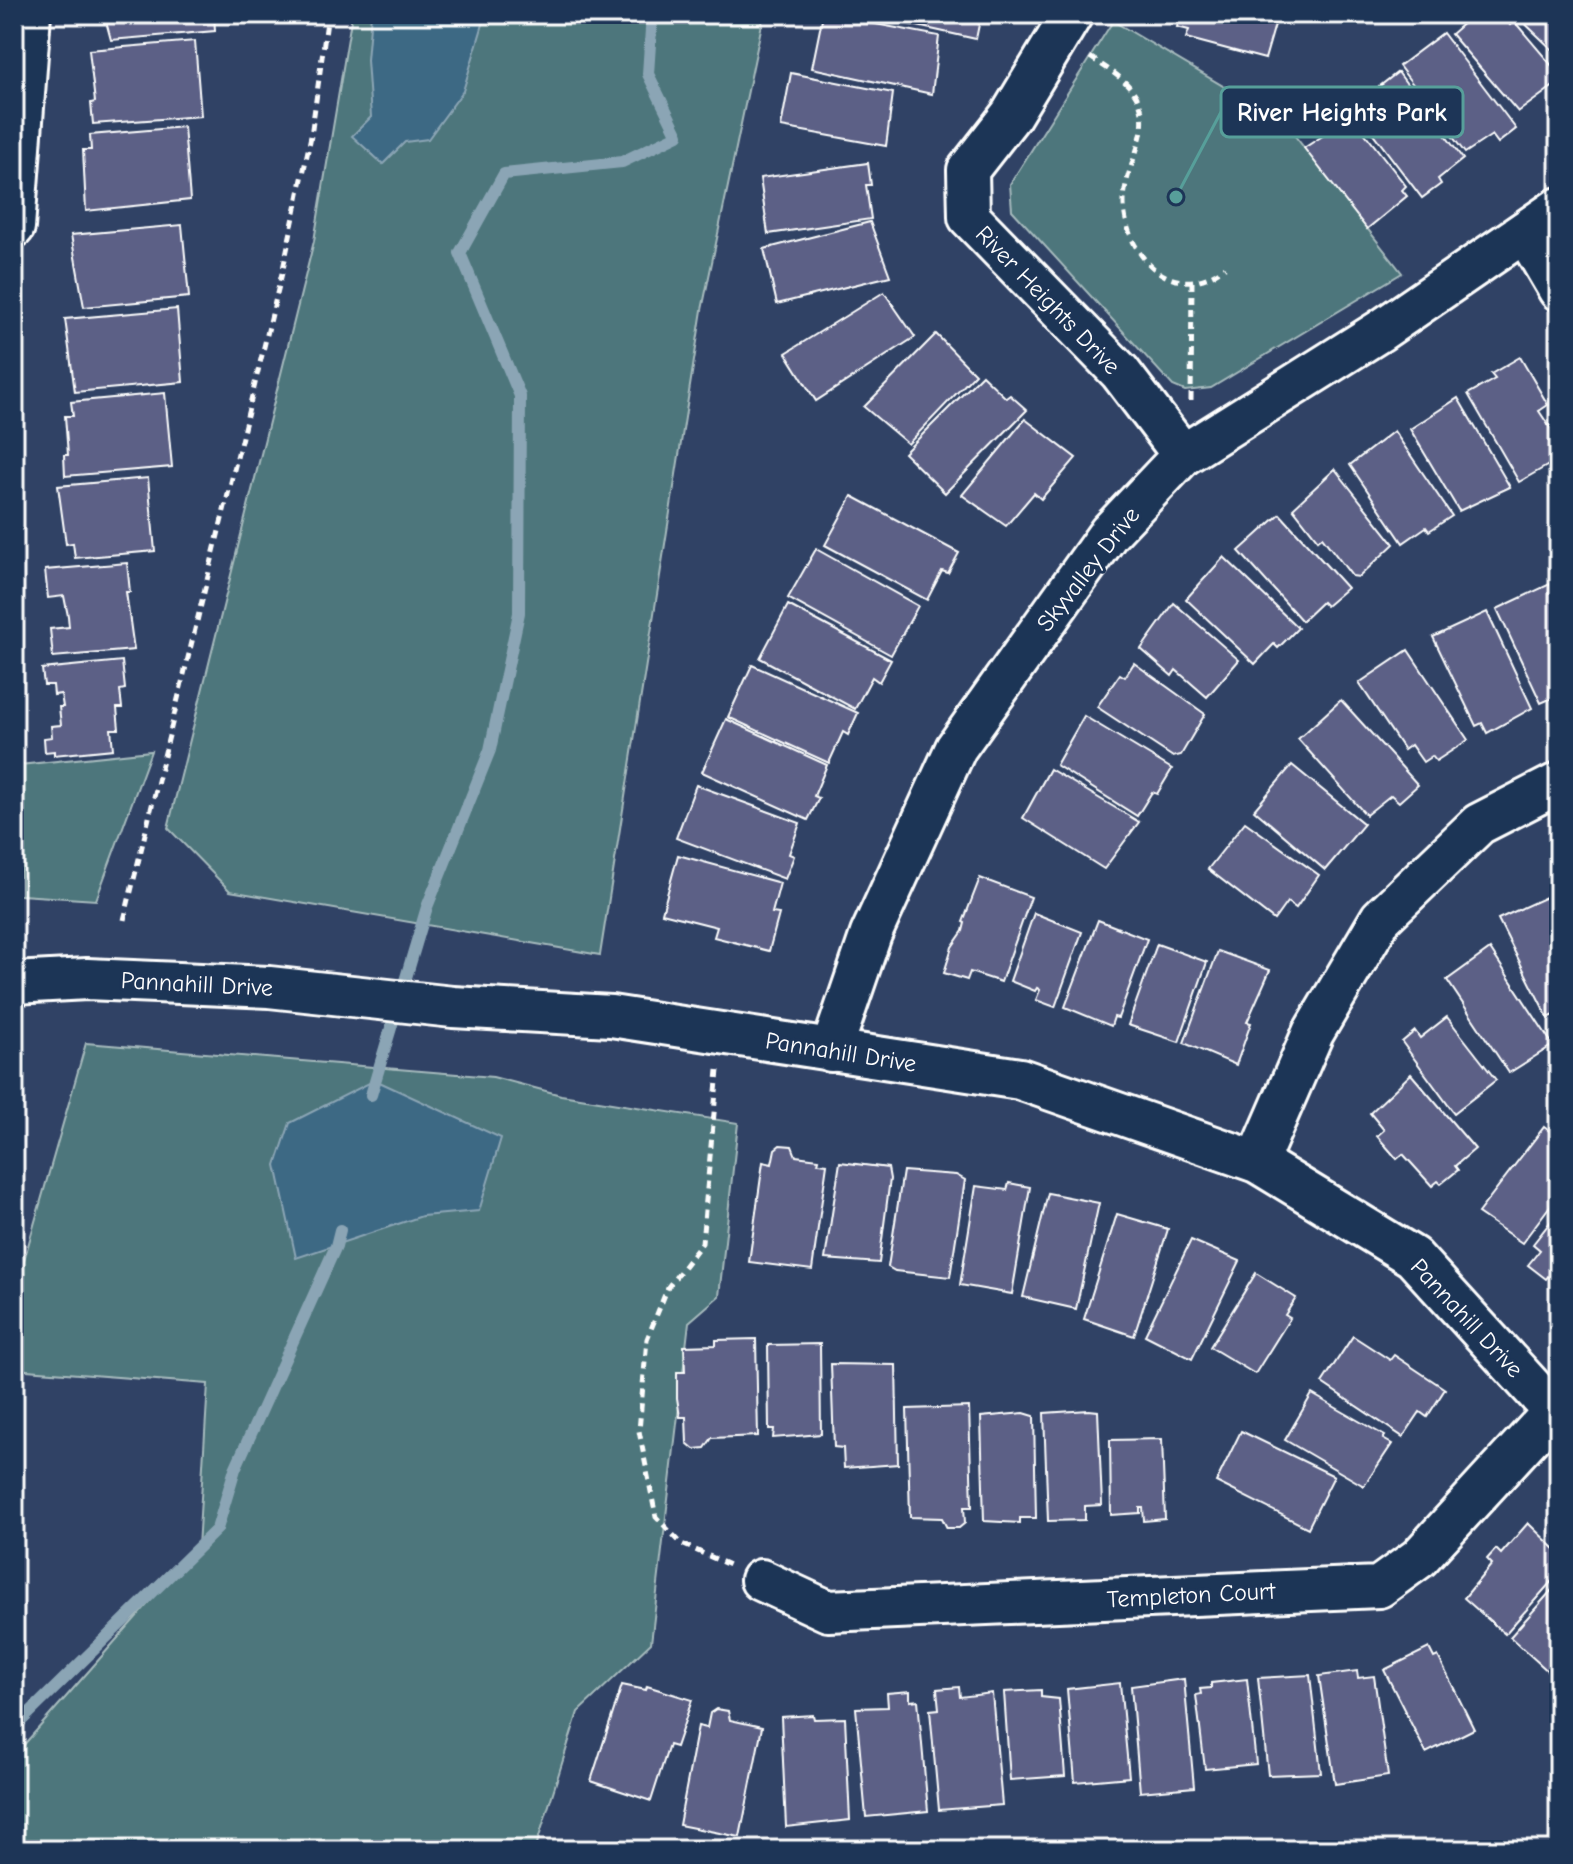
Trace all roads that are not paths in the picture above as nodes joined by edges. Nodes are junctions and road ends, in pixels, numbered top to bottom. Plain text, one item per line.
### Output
1 (30, 14) edge
2 (1066, 26) edge
3 (1559, 208) edge
4 (14, 227) edge
5 (1525, 232) junction
6 (1559, 290) edge
7 (1183, 455) junction
8 (1559, 783) edge
9 (14, 983) edge
10 (831, 1051) junction
11 (1257, 1162) junction
12 (1557, 1414) edge
13 (761, 1580) road end

1 - 4 street
2 - 7 street, River Heights Drive
3 - 5 street, Skyvalley Drive
5 - 6 street
5 - 7 street, Skyvalley Drive
7 - 10 street, Skyvalley Drive
8 - 11 street
9 - 10 street, Pannahill Drive
10 - 11 street, Pannahill Drive
11 - 12 street, Pannahill Drive
12 - 13 street, Templeton Court

